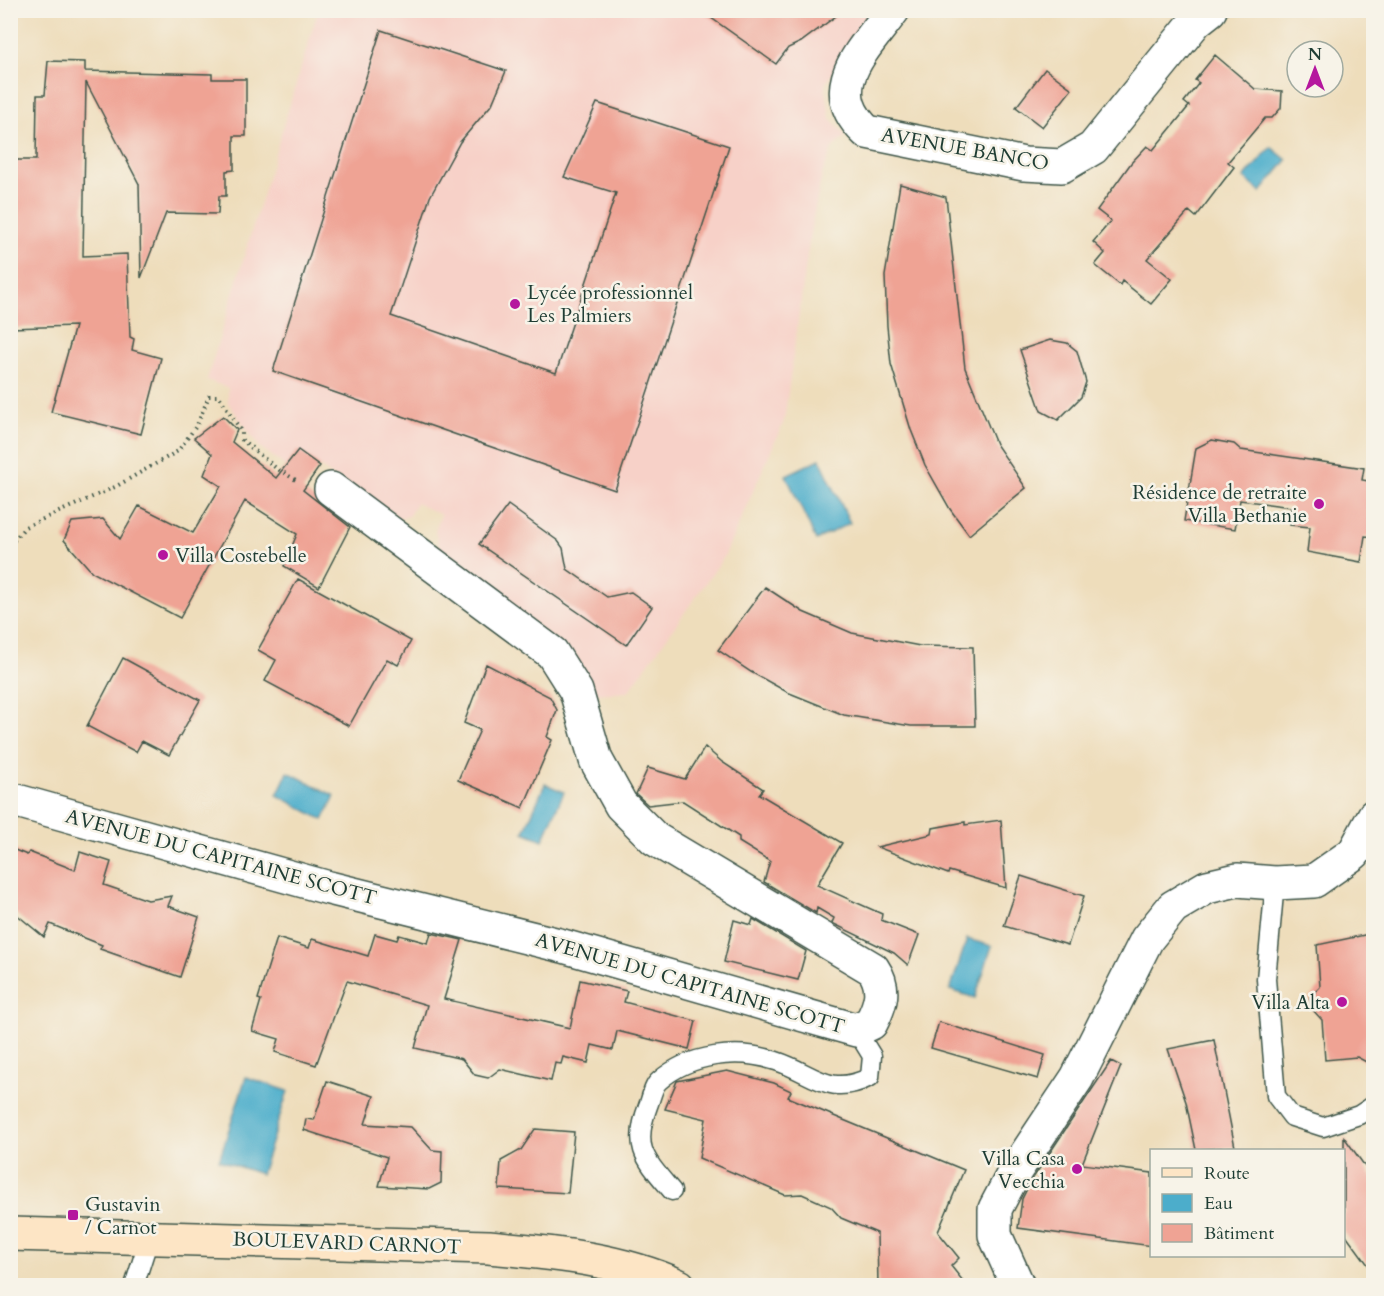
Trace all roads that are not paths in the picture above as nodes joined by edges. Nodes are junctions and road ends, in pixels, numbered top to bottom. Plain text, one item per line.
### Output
1 (892, 10) edge
2 (1210, 10) edge
3 (331, 489) road end
4 (10, 799) edge
5 (1374, 816) edge
6 (1275, 883) junction
7 (856, 1029) junction
8 (1374, 1105) edge
9 (672, 1191) dead end
10 (10, 1234) edge
11 (149, 1239) junction
12 (134, 1286) edge
13 (679, 1286) edge
14 (1017, 1286) edge

1 - 2 street, AVENUE BANCO
3 - 7 street, AVENUE DU CAPITAINE SCOTT
4 - 7 street, AVENUE DU CAPITAINE SCOTT
5 - 6 street
6 - 8 lane
6 - 14 street
7 - 9 lane
10 - 11 main road, BOULEVARD CARNOT
11 - 12 lane
11 - 13 main road, BOULEVARD CARNOT

